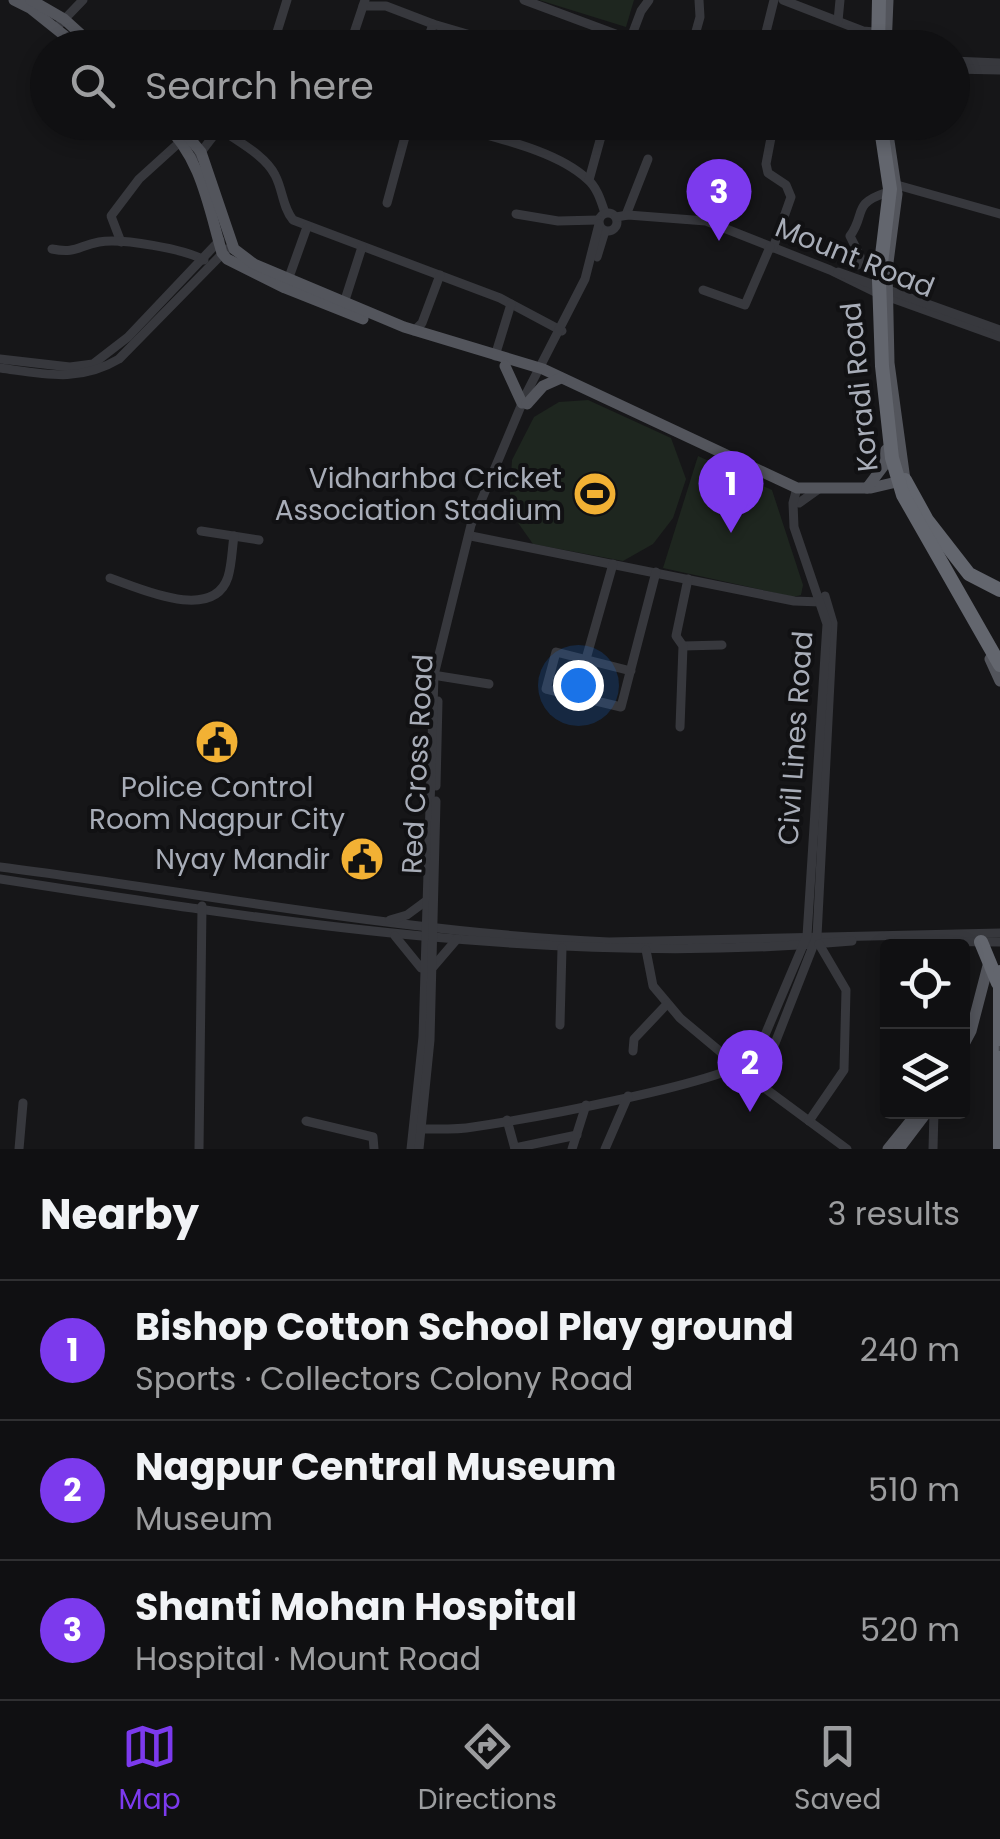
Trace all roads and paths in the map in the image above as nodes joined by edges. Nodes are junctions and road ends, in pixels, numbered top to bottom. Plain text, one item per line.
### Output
1 (14, 0) edge
2 (31, 0) edge
3 (83, 0) edge
4 (287, 0) edge
5 (524, 0) edge
6 (650, 0) edge
7 (699, 0) edge
8 (774, 0) edge
9 (840, 0) edge
10 (881, 0) edge
11 (787, 1) edge
12 (364, 3) edge
13 (838, 21) junction
14 (60, 23) junction
15 (433, 24) junction
16 (66, 30) edge
17 (70, 30) edge
18 (278, 30) edge
19 (354, 30) edge
20 (431, 30) edge
21 (453, 30) edge
22 (597, 30) edge
23 (635, 30) edge
24 (696, 30) edge
25 (766, 30) edge
26 (867, 30) edge
27 (874, 30) edge
28 (880, 30) edge
29 (970, 66) edge
30 (1000, 67) edge
31 (183, 140) edge
32 (186, 140) edge
33 (210, 140) edge
34 (240, 140) edge
35 (404, 140) edge
36 (499, 140) edge
37 (600, 140) edge
38 (771, 140) edge
39 (882, 140) edge
40 (883, 140) edge
41 (884, 140) edge
42 (886, 140) edge
43 (198, 156) junction
44 (648, 159) dead end
45 (589, 180) junction
46 (897, 185) junction
47 (885, 192) junction
48 (387, 203) dead end
49 (516, 214) dead end
50 (1000, 214) edge
51 (623, 218) junction
52 (602, 222) junction
53 (308, 227) junction
54 (121, 242) junction
55 (225, 243) junction
56 (362, 247) junction
57 (772, 247) junction
58 (52, 250) dead end
59 (207, 262) junction
60 (858, 265) dead end
61 (440, 275) junction
62 (288, 280) junction
63 (703, 290) dead end
64 (881, 290) junction
65 (344, 303) junction
66 (511, 304) junction
67 (414, 330) junction
68 (560, 331) junction
69 (1000, 333) edge
70 (0, 359) edge
71 (500, 361) junction
72 (0, 368) edge
73 (546, 373) junction
74 (524, 404) junction
75 (886, 450) junction
76 (783, 482) junction
77 (900, 482) junction
78 (801, 488) junction
79 (820, 488) junction
80 (867, 488) junction
81 (796, 503) junction
82 (202, 531) dead end
83 (234, 536) junction
84 (471, 536) junction
85 (259, 540) dead end
86 (924, 540) junction
87 (613, 564) junction
88 (656, 572) junction
89 (110, 578) dead end
90 (688, 579) junction
91 (979, 585) junction
92 (1000, 590) edge
93 (1000, 599) edge
94 (821, 602) junction
95 (722, 645) dead end
96 (683, 646) junction
97 (1000, 653) edge
98 (586, 659) junction
99 (1000, 664) edge
100 (630, 670) junction
101 (439, 676) junction
102 (1000, 681) edge
103 (489, 684) dead end
104 (680, 726) dead end
105 (433, 795) junction
106 (0, 867) edge
107 (0, 879) edge
108 (429, 901) junction
109 (202, 903) junction
110 (382, 922) junction
111 (430, 925) junction
112 (466, 930) junction
113 (1000, 933) edge
114 (395, 936) junction
115 (428, 938) junction
116 (456, 940) junction
117 (812, 941) junction
118 (981, 942) junction
119 (1000, 942) edge
120 (562, 948) junction
121 (646, 950) junction
122 (427, 970) junction
123 (996, 972) edge
124 (667, 1004) junction
125 (973, 1016) junction
126 (560, 1025) dead end
127 (963, 1029) edge
128 (970, 1033) edge
129 (633, 1051) dead end
130 (740, 1067) junction
131 (759, 1084) junction
132 (628, 1096) junction
133 (23, 1102) dead end
134 (586, 1105) junction
135 (912, 1119) edge
136 (924, 1119) edge
137 (931, 1119) edge
138 (508, 1120) junction
139 (306, 1121) dead end
140 (809, 1121) junction
141 (417, 1133) junction
142 (577, 1135) junction
143 (515, 1148) edge
144 (19, 1149) edge
145 (199, 1149) edge
146 (374, 1149) edge
147 (414, 1149) edge
148 (572, 1149) edge
149 (606, 1149) edge
150 (847, 1149) edge
151 (888, 1149) edge
152 (899, 1149) edge
153 (933, 1149) edge
154 (1000, 1149) edge

1 - 14 main road
2 - 14 main road
3 - 14 street
4 - 18 street
5 - 22 street
6 - 23 street
7 - 24 street
8 - 25 street
9 - 13 street
10 - 27 main road
10 - 28 highway
11 - 13 street
12 - 15 street
12 - 19 street
13 - 26 street
14 - 16 main road
14 - 17 main road
15 - 20 street
15 - 21 street
29 - 30 street
31 - 54 street
32 - 43 main road
33 - 43 street
34 - 53 street
35 - 48 street
36 - 45 street
37 - 45 street
38 - 57 street
39 - 47 main road, Koradi Road
40 - 99 highway, bridge
41 - 97 highway, bridge
42 - 46 main road
43 - 55 main road
44 - 51 street
45 - 52 street
46 - 50 street
46 - 64 main road
47 - 60 street
47 - 64 main road, Koradi Road
49 - 52 street, Mount Road
51 - 52 street, Mount Road
51 - 52 street
51 - 57 street, Mount Road
52 - 68 street
53 - 56 street
53 - 62 street
54 - 58 street
54 - 59 street
55 - 59 street
55 - 62 main road
55 - 71 main road
56 - 61 street
56 - 65 street
57 - 63 street
57 - 64 street, Mount Road
59 - 70 street
59 - 72 street
61 - 66 street
61 - 67 street
62 - 65 main road
64 - 69 street, Mount Road
64 - 75 main road, Koradi Road
64 - 77 main road
65 - 67 main road
66 - 68 street
66 - 71 street
67 - 71 main road
68 - 73 street, Red Cross Road
71 - 73 main road
71 - 74 main road
73 - 74 street, Red Cross Road
73 - 74 main road
73 - 76 main road
74 - 84 street, Red Cross Road
74 - 105 street
75 - 77 main road, Koradi Road
75 - 80 main road
76 - 78 main road
76 - 81 street
77 - 80 main road
77 - 86 main road, Koradi Road
77 - 91 highway
78 - 79 main road
78 - 81 street
79 - 80 main road
79 - 81 street
81 - 94 street, Civil Lines Road
81 - 117 street
82 - 83 street
83 - 85 street
83 - 89 street
84 - 87 street
84 - 101 street, Red Cross Road
86 - 91 highway
86 - 102 main road, Koradi Road
87 - 88 street
87 - 98 street
88 - 90 street
88 - 100 street
90 - 94 street
90 - 96 street
91 - 92 highway
91 - 93 highway
94 - 117 street, Civil Lines Road
95 - 96 street
96 - 104 street
98 - 100 street
98 - 100 street
101 - 103 street
101 - 105 street, Red Cross Road
105 - 108 street, Red Cross Road
106 - 109 street
107 - 109 street
108 - 110 street
108 - 111 street, Red Cross Road
108 - 112 street
109 - 110 street
109 - 114 street
109 - 145 street
110 - 111 street
111 - 112 street
111 - 115 street, Red Cross Road
112 - 117 street
113 - 117 street
114 - 115 street
114 - 122 street
115 - 116 street
115 - 122 street, Red Cross Road
116 - 120 street
116 - 122 street
117 - 118 street
117 - 121 street
117 - 130 street
117 - 131 street
117 - 140 street
118 - 119 street
118 - 123 highway
120 - 121 street
120 - 126 street
121 - 124 street
122 - 141 street, Red Cross Road
123 - 125 main road
123 - 154 highway
124 - 129 street
124 - 130 street
125 - 127 main road
125 - 128 main road
130 - 131 street
130 - 132 street
131 - 140 street
132 - 134 street
132 - 149 street
133 - 144 street
134 - 138 street
134 - 142 street
135 - 151 main road
136 - 152 main road
137 - 153 street
138 - 141 street
138 - 143 street
139 - 146 street
140 - 150 street
141 - 147 street, Red Cross Road
142 - 143 street
142 - 148 street

